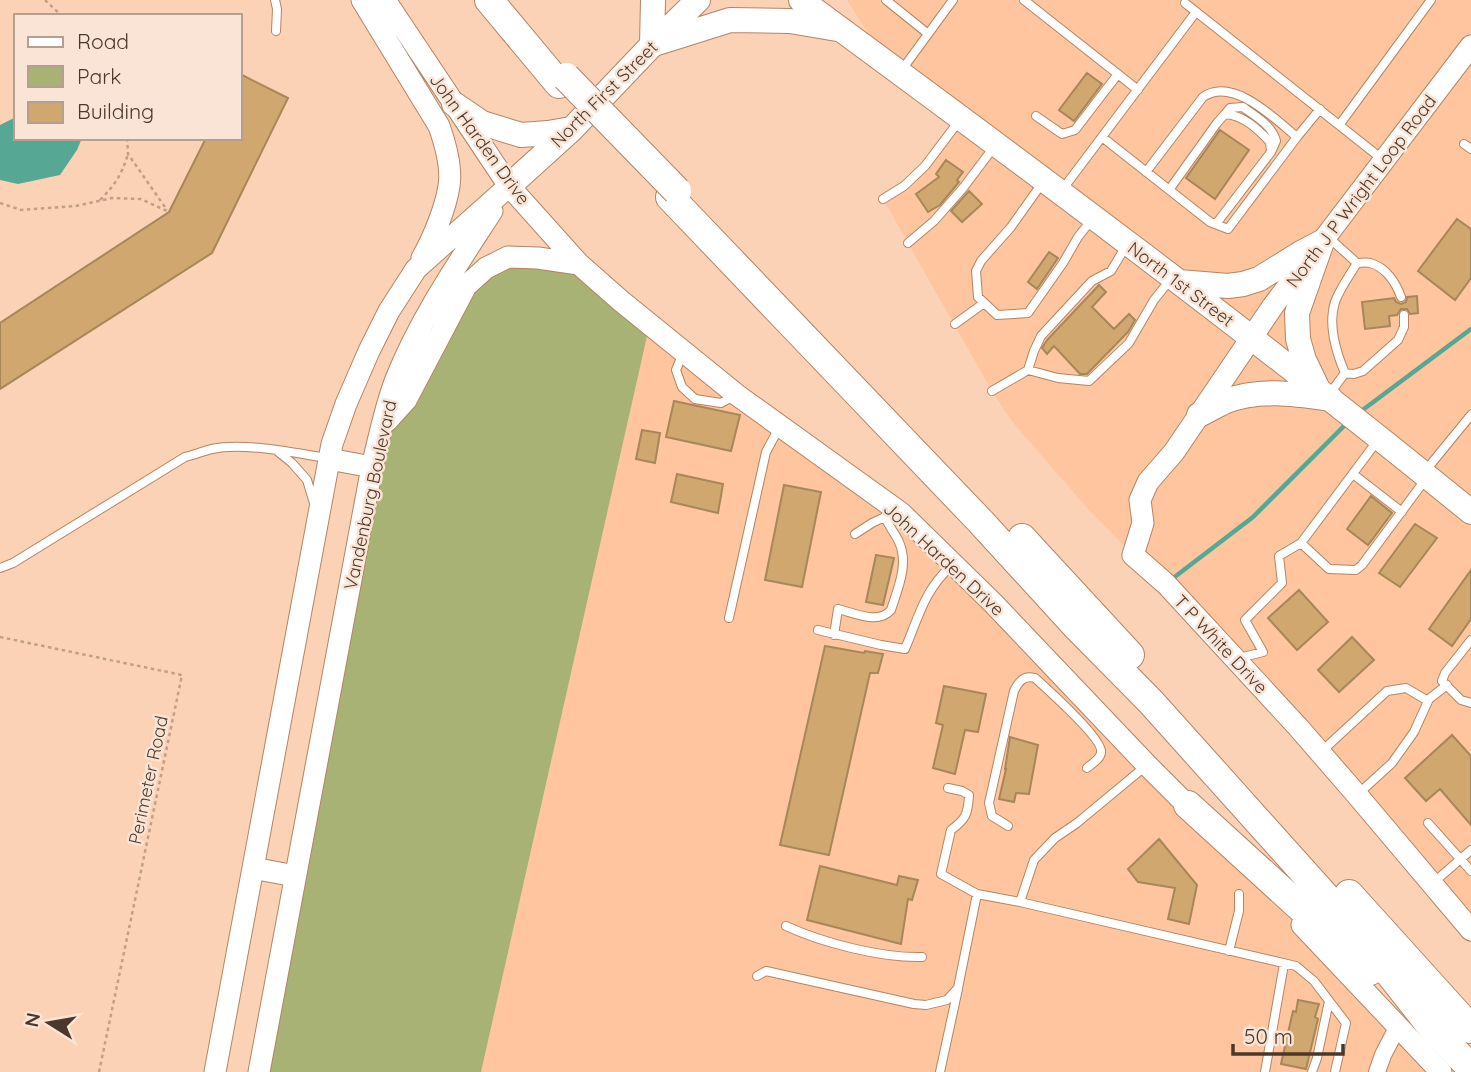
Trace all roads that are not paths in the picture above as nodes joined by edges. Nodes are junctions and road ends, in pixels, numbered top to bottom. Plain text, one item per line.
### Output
1 (275, 0) edge
2 (362, 0) edge
3 (385, 0) edge
4 (489, 0) edge
5 (504, 0) edge
6 (653, 0) edge
7 (698, 0) edge
8 (802, 0) edge
9 (886, 0) edge
10 (953, 0) edge
11 (1024, 0) edge
12 (1431, 0) edge
13 (1185, 3) dead end
14 (1196, 12) junction
15 (841, 29) junction
16 (276, 30) dead end
17 (927, 33) junction
18 (652, 45) junction
19 (1471, 46) edge
20 (893, 67) junction
21 (1118, 74) junction
22 (562, 81) junction
23 (1138, 90) junction
24 (453, 104) junction
25 (1320, 109) junction
26 (1036, 116) dead end
27 (960, 119) junction
28 (1340, 124) junction
29 (572, 129) junction
30 (1297, 137) junction
31 (1102, 138) junction
32 (996, 144) junction
33 (1384, 161) junction
34 (1146, 172) junction
35 (509, 186) junction
36 (1052, 186) junction
37 (1169, 190) junction
38 (673, 194) junction
39 (883, 198) dead end
40 (1093, 217) junction
41 (1216, 225) junction
42 (1325, 239) junction
43 (908, 243) dead end
44 (1128, 244) junction
45 (1357, 263) junction
46 (579, 264) junction
47 (416, 269) junction
48 (1176, 280) junction
49 (1401, 297) dead end
50 (984, 303) junction
51 (1404, 315) dead end
52 (955, 324) dead end
53 (1251, 337) junction
54 (683, 351) junction
55 (1028, 370) junction
56 (1345, 373) junction
57 (992, 391) dead end
58 (737, 395) junction
59 (1326, 395) junction
60 (1199, 415) junction
61 (1471, 415) edge
62 (780, 425) junction
63 (381, 428) junction
64 (1380, 438) junction
65 (276, 450) junction
66 (330, 459) junction
67 (372, 467) junction
68 (1353, 474) junction
69 (1426, 475) junction
70 (892, 512) junction
71 (1402, 512) junction
72 (1471, 512) edge
73 (317, 526) junction
74 (855, 534) dead end
75 (1301, 543) junction
76 (954, 563) junction
77 (0, 568) edge
78 (729, 618) dead end
79 (818, 630) dead end
80 (834, 635) junction
81 (1471, 640) edge
82 (1236, 659) junction
83 (1447, 685) junction
84 (1428, 701) junction
85 (1471, 703) edge
86 (1320, 753) junction
87 (1147, 765) junction
88 (1087, 768) dead end
89 (948, 788) dead end
90 (1357, 795) junction
91 (1188, 805) junction
92 (1429, 823) dead end
93 (1008, 826) dead end
94 (1471, 850) edge
95 (1461, 859) junction
96 (253, 868) junction
97 (1471, 871) edge
98 (295, 876) junction
99 (1433, 883) junction
100 (977, 894) junction
101 (1239, 894) dead end
102 (1020, 902) junction
103 (786, 926) dead end
104 (1471, 930) edge
105 (1229, 951) junction
106 (922, 957) dead end
107 (1284, 964) junction
108 (757, 976) dead end
109 (958, 988) junction
110 (1329, 1001) junction
111 (1398, 1026) junction
112 (1434, 1030) junction
113 (1471, 1030) edge
114 (1471, 1068) edge
115 (215, 1072) edge
116 (259, 1072) edge
117 (940, 1072) edge
118 (1266, 1072) edge
119 (1312, 1072) edge
120 (1335, 1072) edge
121 (1377, 1072) edge
122 (1441, 1072) edge

1 - 16 lane
2 - 47 main road
3 - 24 main road, John Harden Drive
4 - 22 highway
5 - 22 highway
6 - 18 main road
7 - 18 main road, North First Street
8 - 15 main road
9 - 17 lane
10 - 17 lane
11 - 21 lane
12 - 28 lane
13 - 14 lane
14 - 23 lane
14 - 25 lane
15 - 18 main road
15 - 20 main road
17 - 20 lane
18 - 29 main road, North First Street
19 - 33 main road, North J P Wright Loop Road
20 - 27 main road, North 1st Street
21 - 23 lane
21 - 26 lane
22 - 38 highway
23 - 31 lane
24 - 29 main road
24 - 35 main road, John Harden Drive
25 - 28 lane
25 - 30 lane
27 - 32 main road, North 1st Street
27 - 39 lane
28 - 33 lane
29 - 35 main road, North First Street
30 - 34 lane
30 - 41 lane
31 - 34 lane
31 - 36 lane
32 - 36 main road, North 1st Street
32 - 43 lane
33 - 42 main road, North J P Wright Loop Road
34 - 37 lane
35 - 46 main road, John Harden Drive
35 - 47 main road
35 - 63 main road, Vandenburg Boulevard
36 - 40 main road, North 1st Street
36 - 50 lane
37 - 41 lane
37 - 41 lane
38 - 112 highway
38 - 113 highway
40 - 44 main road, North 1st Street
40 - 50 lane
42 - 45 lane
42 - 48 main road
42 - 53 main road, North J P Wright Loop Road
42 - 59 main road
44 - 48 main road, North 1st Street
44 - 55 lane
45 - 49 lane
45 - 56 lane
46 - 54 main road, John Harden Drive
46 - 63 main road
47 - 66 main road
48 - 53 main road, North 1st Street
48 - 55 lane
50 - 52 lane
51 - 56 lane
53 - 59 main road, North 1st Street
53 - 60 main road, T P White Drive
54 - 58 main road, John Harden Drive
54 - 58 lane
55 - 57 lane
56 - 59 lane
58 - 62 main road, John Harden Drive
59 - 60 main road
59 - 64 main road, North 1st Street
60 - 82 main road, T P White Drive
61 - 69 lane
62 - 70 main road, John Harden Drive
62 - 78 lane
63 - 67 main road, Vandenburg Boulevard
64 - 68 lane
64 - 69 main road, North 1st Street
65 - 66 lane
65 - 73 lane
65 - 77 lane
66 - 67 main road
66 - 73 main road
67 - 98 main road, Vandenburg Boulevard
68 - 71 lane
68 - 75 lane
69 - 71 lane
69 - 72 main road, North 1st Street
70 - 74 lane
70 - 76 main road, John Harden Drive
70 - 80 lane
71 - 75 lane
73 - 96 main road
75 - 82 lane
76 - 80 lane
76 - 87 main road, John Harden Drive
79 - 80 lane
81 - 83 lane
82 - 86 main road, T P White Drive
83 - 84 lane
83 - 85 lane
84 - 86 lane
84 - 90 lane
86 - 90 main road, T P White Drive
87 - 91 main road, John Harden Drive
87 - 102 lane
88 - 93 lane
89 - 100 lane
90 - 99 main road, T P White Drive
91 - 111 main road, John Harden Drive
91 - 112 highway
92 - 95 lane
94 - 95 lane
95 - 97 lane
95 - 99 lane
96 - 98 main road
96 - 115 main road
98 - 116 main road, Vandenburg Boulevard
99 - 104 main road, T P White Drive
100 - 102 lane
100 - 109 lane
101 - 105 lane
102 - 105 lane
103 - 106 lane
105 - 107 lane
107 - 110 lane
107 - 118 lane
108 - 109 lane
109 - 117 lane
110 - 119 lane
110 - 120 lane
111 - 121 street
111 - 122 main road, John Harden Drive
112 - 114 highway

